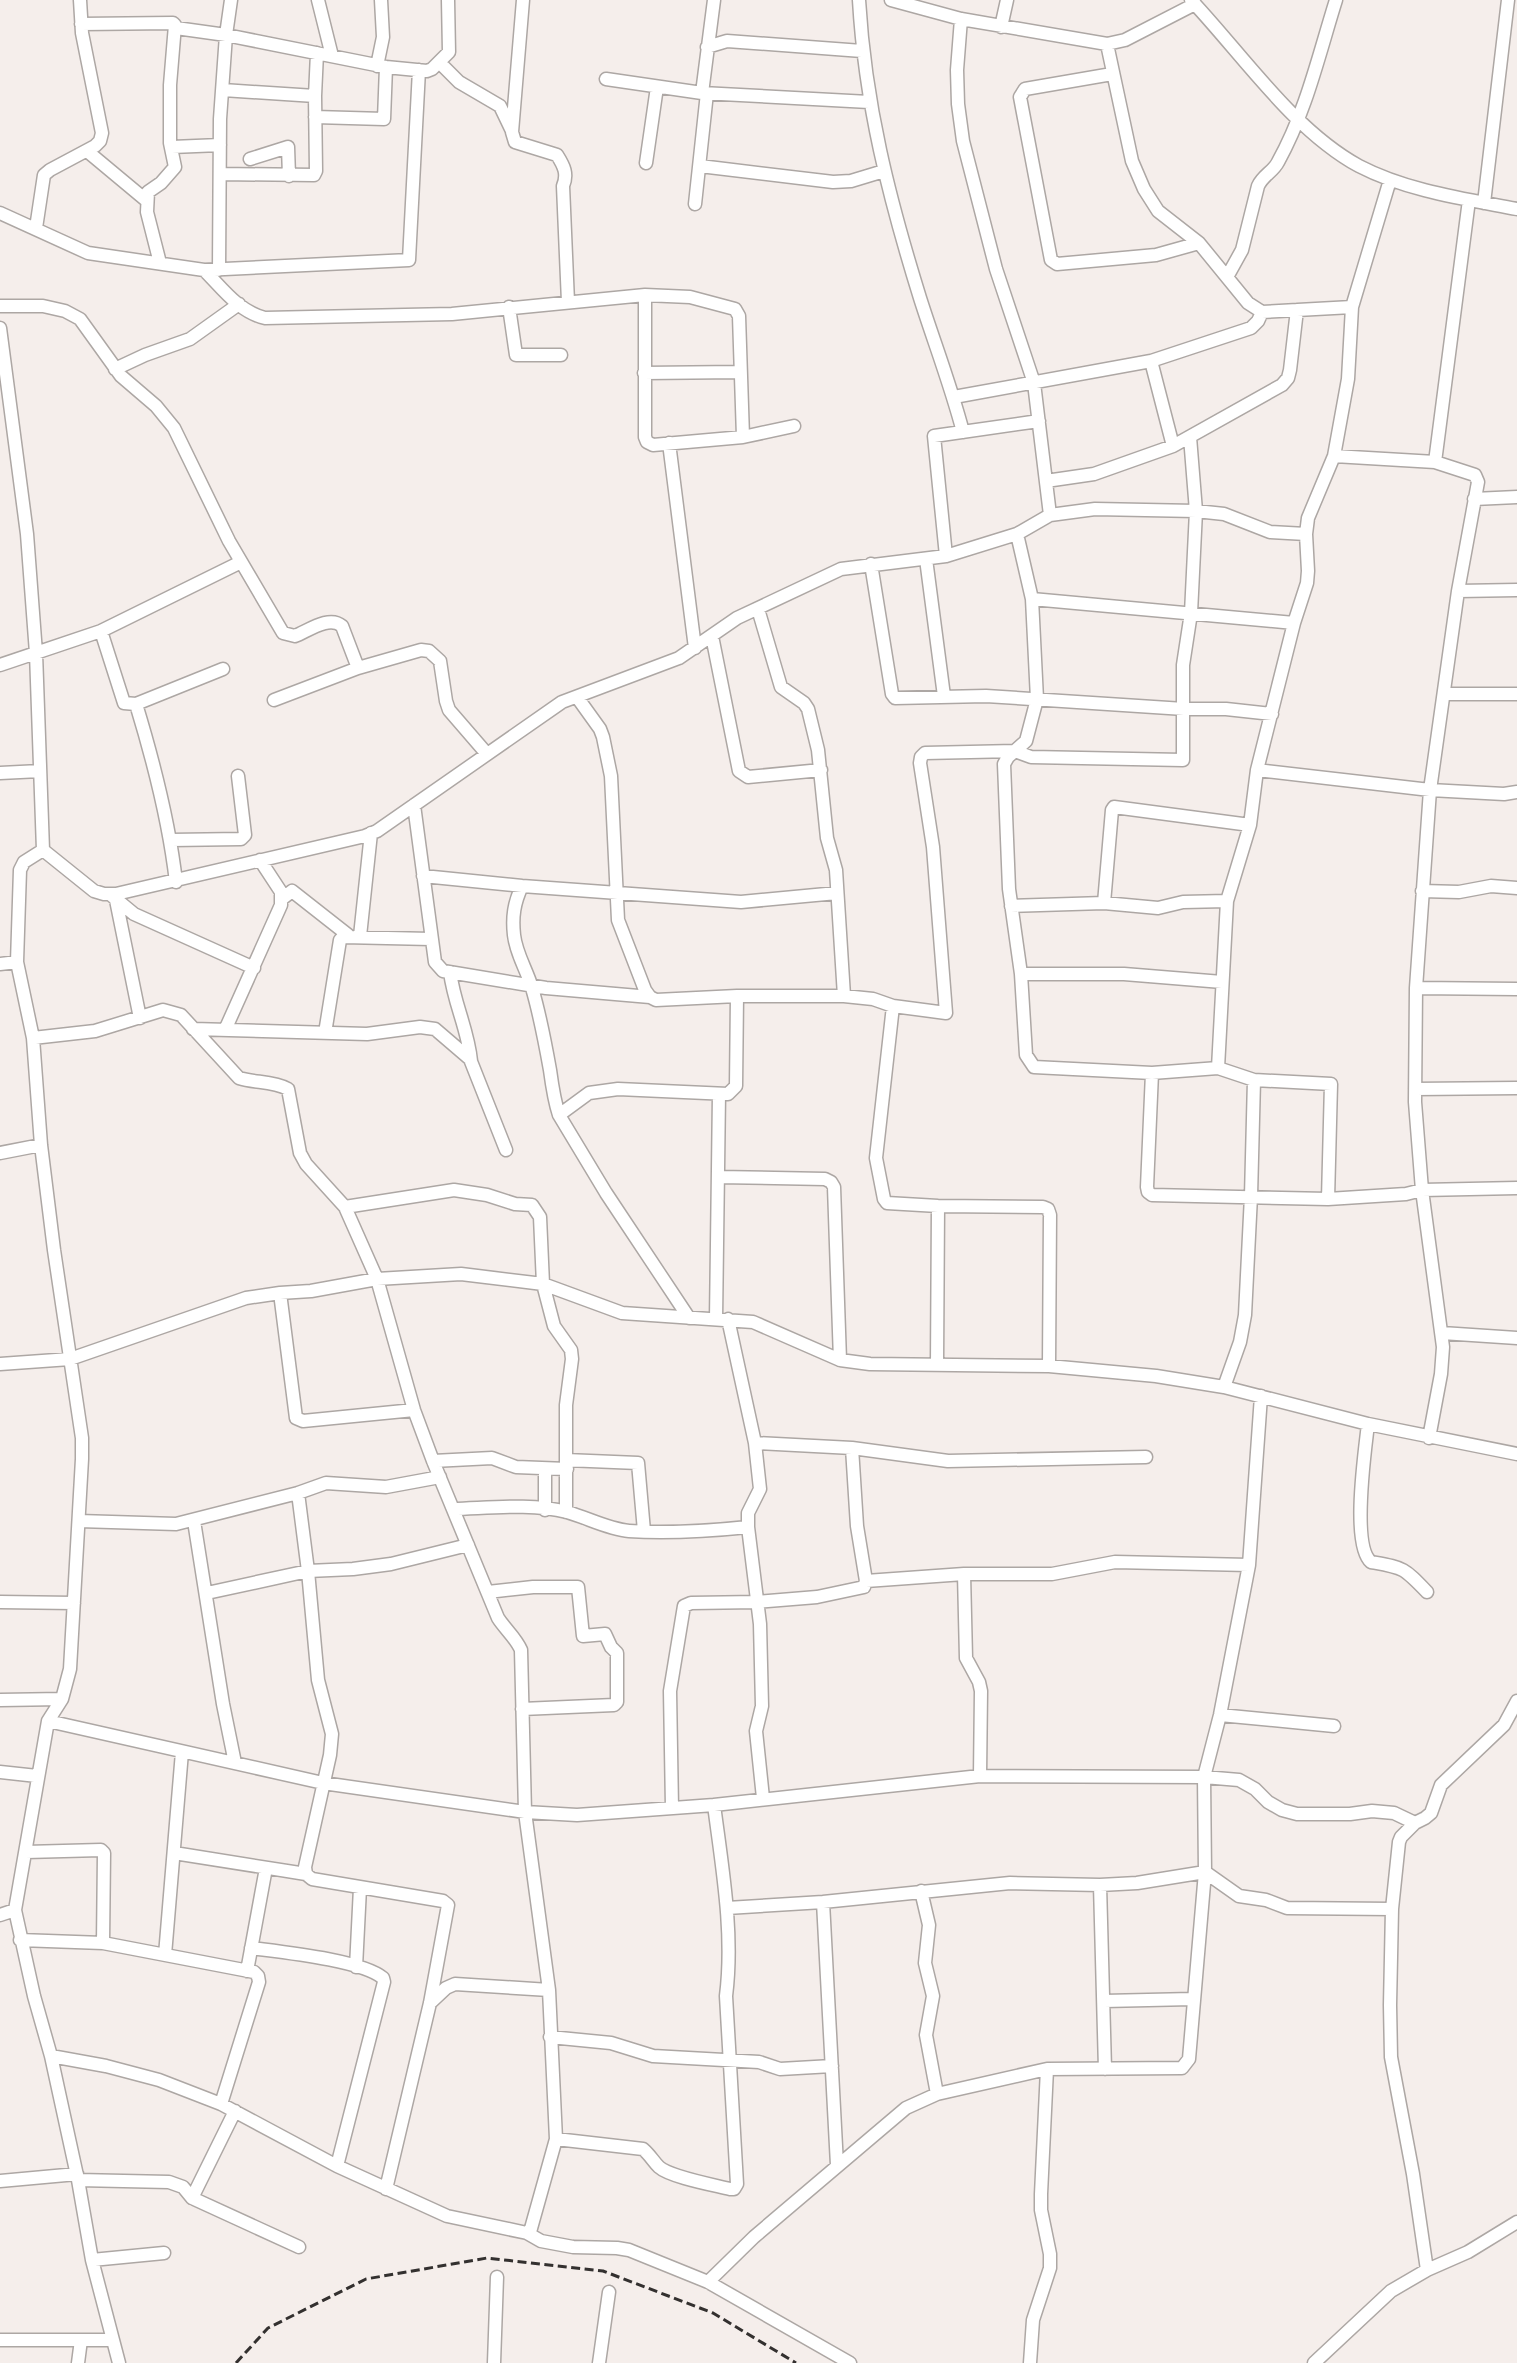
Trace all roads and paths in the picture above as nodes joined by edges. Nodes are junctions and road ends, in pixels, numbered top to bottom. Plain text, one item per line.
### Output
1 (80, 0) edge
2 (231, 0) edge
3 (318, 0) edge
4 (381, 0) edge
5 (448, 0) edge
6 (524, 0) edge
7 (714, 0) edge
8 (858, 0) edge
9 (891, 0) edge
10 (1007, 0) edge
11 (1335, 0) edge
12 (1508, 0) edge
13 (1193, 2) edge
14 (930, 5) edge
15 (961, 19) junction
16 (81, 24) junction
17 (709, 27) junction
18 (1001, 27) junction
19 (176, 28) junction
20 (226, 35) junction
21 (727, 41) junction
22 (1107, 44) junction
23 (706, 47) junction
24 (862, 51) junction
25 (317, 53) junction
26 (332, 56) junction
27 (439, 62) junction
28 (382, 67) junction
29 (419, 70) junction
30 (1112, 74) junction
31 (606, 79) dead end
32 (657, 87) junction
33 (222, 90) junction
34 (704, 93) junction
35 (315, 96) junction
36 (869, 102) junction
37 (315, 117) junction
38 (1298, 119) junction
39 (512, 132) junction
40 (220, 146) junction
41 (172, 147) junction
42 (87, 151) junction
43 (250, 159) dead end
44 (646, 163) dead end
45 (700, 166) junction
46 (884, 171) junction
47 (220, 174) junction
48 (289, 176) junction
49 (1390, 180) junction
50 (1469, 200) junction
51 (147, 201) junction
52 (1484, 202) junction
53 (695, 204) dead end
54 (1517, 208) edge
55 (0, 213) edge
56 (36, 228) junction
57 (1199, 243) junction
58 (160, 263) junction
59 (204, 270) junction
60 (219, 270) junction
61 (1227, 278) junction
62 (645, 295) junction
63 (568, 302) junction
64 (239, 304) junction
65 (0, 306) edge
66 (509, 307) junction
67 (1353, 307) junction
68 (1298, 310) junction
69 (1262, 312) junction
70 (0, 328) edge
71 (561, 355) dead end
72 (1151, 361) junction
73 (116, 369) junction
74 (739, 372) junction
75 (644, 374) junction
76 (1034, 383) junction
77 (954, 397) junction
78 (5, 410) edge
79 (1039, 421) junction
80 (794, 426) dead end
81 (963, 432) junction
82 (743, 437) junction
83 (1190, 438) junction
84 (669, 443) junction
85 (1173, 446) junction
86 (1334, 456) junction
87 (1436, 462) junction
88 (1046, 481) junction
89 (1517, 497) edge
90 (1474, 499) junction
91 (1196, 511) junction
92 (1050, 515) junction
93 (1017, 534) junction
94 (1306, 534) junction
95 (946, 556) junction
96 (926, 559) junction
97 (241, 562) junction
98 (871, 564) junction
99 (1517, 590) edge
100 (1458, 591) junction
101 (1032, 599) junction
102 (758, 609) junction
103 (1191, 614) junction
104 (1294, 623) junction
105 (101, 631) junction
106 (712, 636) junction
107 (695, 648) junction
108 (36, 653) junction
109 (0, 665) edge
110 (358, 668) junction
111 (224, 669) dead end
112 (1444, 694) junction
113 (1517, 694) edge
114 (944, 696) junction
115 (578, 697) junction
116 (1036, 699) junction
117 (274, 700) dead end
118 (136, 704) junction
119 (1184, 709) junction
120 (1272, 714) junction
121 (1026, 741) junction
122 (1015, 751) junction
123 (488, 754) junction
124 (1031, 757) junction
125 (821, 770) junction
126 (1257, 770) junction
127 (40, 771) junction
128 (0, 773) edge
129 (238, 776) dead end
130 (1430, 790) junction
131 (1517, 792) edge
132 (414, 805) junction
133 (1250, 825) junction
134 (370, 833) junction
135 (171, 840) junction
136 (43, 850) junction
137 (260, 860) junction
138 (423, 876) junction
139 (176, 882) junction
140 (522, 886) junction
141 (1517, 888) edge
142 (617, 891) junction
143 (1422, 891) junction
144 (837, 893) junction
145 (113, 897) junction
146 (283, 898) junction
147 (1227, 901) junction
148 (1104, 903) junction
149 (1011, 906) junction
150 (354, 936) junction
151 (431, 939) junction
152 (17, 962) junction
153 (0, 964) edge
154 (254, 968) junction
155 (450, 972) junction
156 (1021, 974) junction
157 (1222, 982) junction
158 (532, 986) junction
159 (1416, 988) junction
160 (1517, 989) edge
161 (737, 996) junction
162 (844, 996) junction
163 (650, 997) junction
164 (893, 1006) junction
165 (140, 1018) junction
166 (193, 1029) junction
167 (225, 1030) junction
168 (325, 1034) junction
169 (33, 1038) junction
170 (471, 1062) junction
171 (1218, 1068) junction
172 (1152, 1073) junction
173 (1254, 1080) junction
174 (1517, 1088) edge
175 (1415, 1089) junction
176 (719, 1094) junction
177 (559, 1115) junction
178 (41, 1145) junction
179 (506, 1150) dead end
180 (0, 1154) edge
181 (718, 1177) junction
182 (1517, 1188) edge
183 (1422, 1190) junction
184 (1251, 1196) junction
185 (1328, 1199) junction
186 (938, 1206) junction
187 (345, 1207) junction
188 (377, 1279) junction
189 (543, 1284) junction
190 (280, 1293) junction
191 (689, 1317) junction
192 (722, 1319) junction
193 (1442, 1333) junction
194 (1517, 1338) edge
195 (70, 1359) junction
196 (840, 1360) junction
197 (0, 1364) edge
198 (937, 1364) junction
199 (1049, 1366) junction
200 (1224, 1387) junction
201 (1260, 1396) junction
202 (414, 1410) junction
203 (1368, 1424) junction
204 (1429, 1438) junction
205 (755, 1443) junction
206 (852, 1448) junction
207 (1517, 1454) edge
208 (1146, 1457) dead end
209 (433, 1461) junction
210 (567, 1465) junction
211 (545, 1469) junction
212 (440, 1477) junction
213 (298, 1493) junction
214 (453, 1509) junction
215 (545, 1510) junction
216 (566, 1512) junction
217 (79, 1521) junction
218 (194, 1521) junction
219 (748, 1527) junction
220 (644, 1531) junction
221 (468, 1545) junction
222 (1249, 1565) junction
223 (308, 1571) junction
224 (964, 1574) junction
225 (866, 1581) junction
226 (488, 1592) junction
227 (1427, 1592) dead end
228 (207, 1593) junction
229 (0, 1602) edge
230 (757, 1602) junction
231 (74, 1603) junction
232 (62, 1699) junction
233 (0, 1700) edge
234 (1517, 1701) edge
235 (522, 1709) junction
236 (1220, 1715) junction
237 (48, 1721) junction
238 (1334, 1726) dead end
239 (182, 1752) junction
240 (235, 1763) junction
241 (0, 1772) edge
242 (38, 1776) junction
243 (980, 1776) junction
244 (1204, 1777) junction
245 (323, 1783) junction
246 (763, 1798) junction
247 (714, 1805) junction
248 (672, 1808) junction
249 (525, 1812) junction
250 (1415, 1822) junction
251 (26, 1851) junction
252 (174, 1853) junction
253 (266, 1868) junction
254 (1205, 1872) junction
255 (306, 1874) junction
256 (1100, 1885) junction
257 (360, 1888) junction
258 (921, 1891) junction
259 (823, 1902) junction
260 (727, 1908) junction
261 (1392, 1909) junction
262 (15, 1910) junction
263 (0, 1914) edge
264 (20, 1940) junction
265 (103, 1943) junction
266 (251, 1948) junction
267 (165, 1955) junction
268 (356, 1967) junction
269 (247, 1971) junction
270 (549, 1990) junction
271 (1192, 1999) junction
272 (1104, 2001) junction
273 (430, 2003) junction
274 (550, 2037) junction
275 (51, 2056) junction
276 (729, 2060) junction
277 (832, 2066) junction
278 (1047, 2069) junction
279 (1105, 2069) junction
280 (937, 2094) junction
281 (221, 2104) junction
282 (235, 2111) junction
283 (556, 2139) junction
284 (837, 2165) junction
285 (336, 2166) junction
286 (77, 2177) junction
287 (0, 2181) edge
288 (386, 2189) junction
289 (192, 2198) junction
290 (1517, 2222) edge
291 (527, 2233) junction
292 (299, 2247) dead end
293 (164, 2253) dead end
294 (92, 2260) junction
295 (1427, 2270) junction
296 (497, 2277) dead end
297 (708, 2283) junction
298 (609, 2292) dead end
299 (0, 2340) edge
300 (81, 2340) junction
301 (111, 2340) junction
302 (78, 2363) edge
303 (119, 2363) edge
304 (494, 2363) edge
305 (599, 2363) edge
306 (850, 2363) edge
307 (1030, 2363) edge
308 (1314, 2363) edge

1 - 16 street
2 - 20 street
3 - 26 street
4 - 28 street
5 - 27 street
6 - 39 street
7 - 17 street
8 - 24 street
9 - 14 street
10 - 18 street
11 - 38 street
12 - 52 street
13 - 22 street
13 - 38 street
14 - 15 street
15 - 18 street
15 - 76 street
16 - 19 street
16 - 42 street
17 - 21 street
17 - 23 street
18 - 22 street
19 - 20 street
19 - 41 street
20 - 25 street
20 - 33 street
21 - 23 street
21 - 24 street
22 - 30 street
23 - 34 street
24 - 36 street
25 - 26 street
25 - 35 street
26 - 28 street
27 - 29 street
27 - 39 street
28 - 29 street
28 - 37 street
29 - 60 street
30 - 57 street
30 - 57 street
31 - 32 street
32 - 34 street
32 - 44 street
33 - 35 street
33 - 40 street
34 - 36 street
34 - 45 street
35 - 37 street
36 - 46 street
37 - 48 street
38 - 49 street
38 - 61 street
39 - 63 street
40 - 41 street
40 - 47 street
41 - 51 street
42 - 51 street
42 - 56 street
43 - 48 street
45 - 46 street
45 - 53 street
46 - 77 street
47 - 48 street
47 - 60 street
49 - 50 street
49 - 67 street
50 - 52 street
50 - 87 street
51 - 58 street
52 - 54 street
55 - 56 street
56 - 58 street
57 - 61 street
58 - 59 street
59 - 60 street
59 - 64 street
61 - 69 street
62 - 63 street
62 - 74 street
62 - 75 street
63 - 66 street
64 - 66 street
64 - 73 street
65 - 73 street
66 - 71 street
67 - 68 street
67 - 86 street
68 - 69 street
68 - 83 street
69 - 72 street
70 - 78 street
72 - 76 street
72 - 85 street
73 - 97 street
74 - 75 street
74 - 82 street
75 - 84 street
76 - 77 street
76 - 79 street
77 - 81 street
78 - 108 street
79 - 81 street
79 - 88 street
80 - 82 street
81 - 95 street
82 - 84 street
83 - 85 street
83 - 91 street
84 - 107 street
85 - 88 street
86 - 87 street
86 - 94 street
87 - 90 street
88 - 92 street
89 - 90 street
90 - 100 street
91 - 92 street
91 - 94 street
91 - 103 street
92 - 93 street
93 - 95 street
93 - 101 street
94 - 104 street
95 - 96 street
96 - 98 street
96 - 114 street
97 - 105 street
97 - 110 street
98 - 102 street
98 - 114 street
99 - 100 street
100 - 112 street
101 - 103 street
101 - 116 street
102 - 106 street
102 - 125 street
103 - 104 street
103 - 119 street
104 - 120 street
105 - 108 street
105 - 118 street
106 - 107 street
106 - 125 street
107 - 115 street
108 - 109 street
108 - 127 street
110 - 117 street
110 - 123 street
111 - 118 street
112 - 113 street
112 - 130 street
114 - 116 street
115 - 123 street
115 - 142 street
116 - 119 street
116 - 121 street
118 - 135 street
119 - 120 street
119 - 124 street
120 - 126 street
121 - 122 street
121 - 124 street
122 - 124 street
122 - 149 street
122 - 164 street
123 - 132 street
125 - 144 street
126 - 130 street
126 - 133 street
127 - 128 street
127 - 136 street
129 - 135 street
130 - 131 street
130 - 143 street
132 - 134 street
132 - 138 street
133 - 147 street
133 - 148 street
134 - 137 street
134 - 150 street
135 - 139 street
136 - 145 street
136 - 152 street
137 - 139 street
137 - 146 street
138 - 140 street
138 - 151 street
139 - 145 street
140 - 142 street
140 - 158 street
141 - 143 street
142 - 144 street
142 - 163 street
143 - 159 street
144 - 162 street
145 - 154 street
145 - 165 street
146 - 150 street
146 - 154 street
147 - 148 street
147 - 157 street
148 - 149 street
149 - 156 street
150 - 151 street
150 - 168 street
151 - 155 street
152 - 153 street
152 - 169 street
154 - 167 street
155 - 158 street
155 - 170 street
156 - 157 street
156 - 172 street
157 - 171 street
158 - 163 street
158 - 177 street
159 - 160 street
159 - 175 street
161 - 162 street
161 - 163 street
161 - 176 street
162 - 164 street
164 - 186 street
165 - 166 street
165 - 169 street
166 - 167 street
166 - 187 street
167 - 168 street
168 - 170 street
169 - 178 street
170 - 179 street
171 - 172 street
171 - 173 street
172 - 184 street
173 - 184 street
173 - 185 street
174 - 175 street
175 - 183 street
176 - 177 street
176 - 181 street
177 - 191 street
178 - 180 street
178 - 195 street
181 - 192 street
181 - 196 street
182 - 183 street
183 - 185 street
183 - 193 street
184 - 185 street
184 - 200 street
186 - 198 street
186 - 199 street
187 - 188 street
187 - 189 street
188 - 189 street
188 - 190 street
188 - 202 street
189 - 191 street
189 - 210 street
190 - 195 street
190 - 202 street
191 - 192 street
192 - 196 street
192 - 205 street
193 - 194 street
193 - 204 street
195 - 197 street
195 - 217 street
196 - 198 street
198 - 199 street
199 - 200 street
200 - 201 street
201 - 203 street
201 - 222 street
202 - 209 street
203 - 204 street
203 - 227 street
204 - 207 street
205 - 206 street
205 - 219 street
206 - 208 street
206 - 225 street
209 - 211 street
209 - 212 street
210 - 211 street
210 - 216 street
210 - 220 street
211 - 215 street
212 - 213 street
212 - 214 street
213 - 218 street
213 - 223 street
214 - 215 street
214 - 221 street
215 - 216 street
216 - 220 street
217 - 218 street
217 - 231 street
218 - 228 street
219 - 220 street
219 - 230 street
221 - 223 street
221 - 226 street
222 - 224 street
222 - 236 street
223 - 228 street
223 - 245 street
224 - 225 street
224 - 243 street
225 - 230 street
226 - 235 street
226 - 235 street
228 - 240 street
229 - 231 street
230 - 246 street
230 - 248 street
231 - 232 street
232 - 233 street
232 - 237 street
234 - 250 street
235 - 249 street
236 - 238 street
236 - 244 street
237 - 239 street
237 - 242 street
239 - 240 street
239 - 252 street
240 - 245 street
241 - 242 street
242 - 251 street
243 - 244 street
243 - 246 street
244 - 250 street
244 - 254 street
245 - 249 street
245 - 255 street
246 - 247 street
247 - 248 street
247 - 260 street
248 - 249 street
249 - 270 street
250 - 261 street
251 - 262 street
251 - 265 street
252 - 253 street
252 - 267 street
253 - 255 street
253 - 266 street
254 - 256 street
254 - 261 street
254 - 271 street
255 - 257 street
256 - 258 street
256 - 272 street
257 - 268 street
257 - 273 street
258 - 259 street
258 - 280 street
259 - 260 street
259 - 277 street
260 - 276 street
261 - 295 street
262 - 263 street
262 - 264 street
264 - 265 street
264 - 275 street
265 - 267 street
266 - 268 street
266 - 269 street
267 - 269 street
268 - 285 street
269 - 281 street
270 - 273 street
270 - 274 street
271 - 272 street
271 - 279 street
272 - 279 street
273 - 288 street
274 - 276 street
274 - 283 street
275 - 281 street
275 - 286 street
276 - 277 street
276 - 283 street
277 - 284 street
278 - 279 street
278 - 280 street
278 - 307 street
280 - 284 street
281 - 282 street
282 - 285 street
282 - 289 street
283 - 291 street
284 - 297 street
285 - 288 street
286 - 287 street
286 - 289 street
286 - 294 street
288 - 291 street
289 - 292 street
290 - 295 street
291 - 297 street
293 - 294 street
294 - 301 street
295 - 308 street
296 - 304 street
297 - 306 street
298 - 305 street
299 - 300 street
300 - 301 street
300 - 302 street
301 - 303 street

